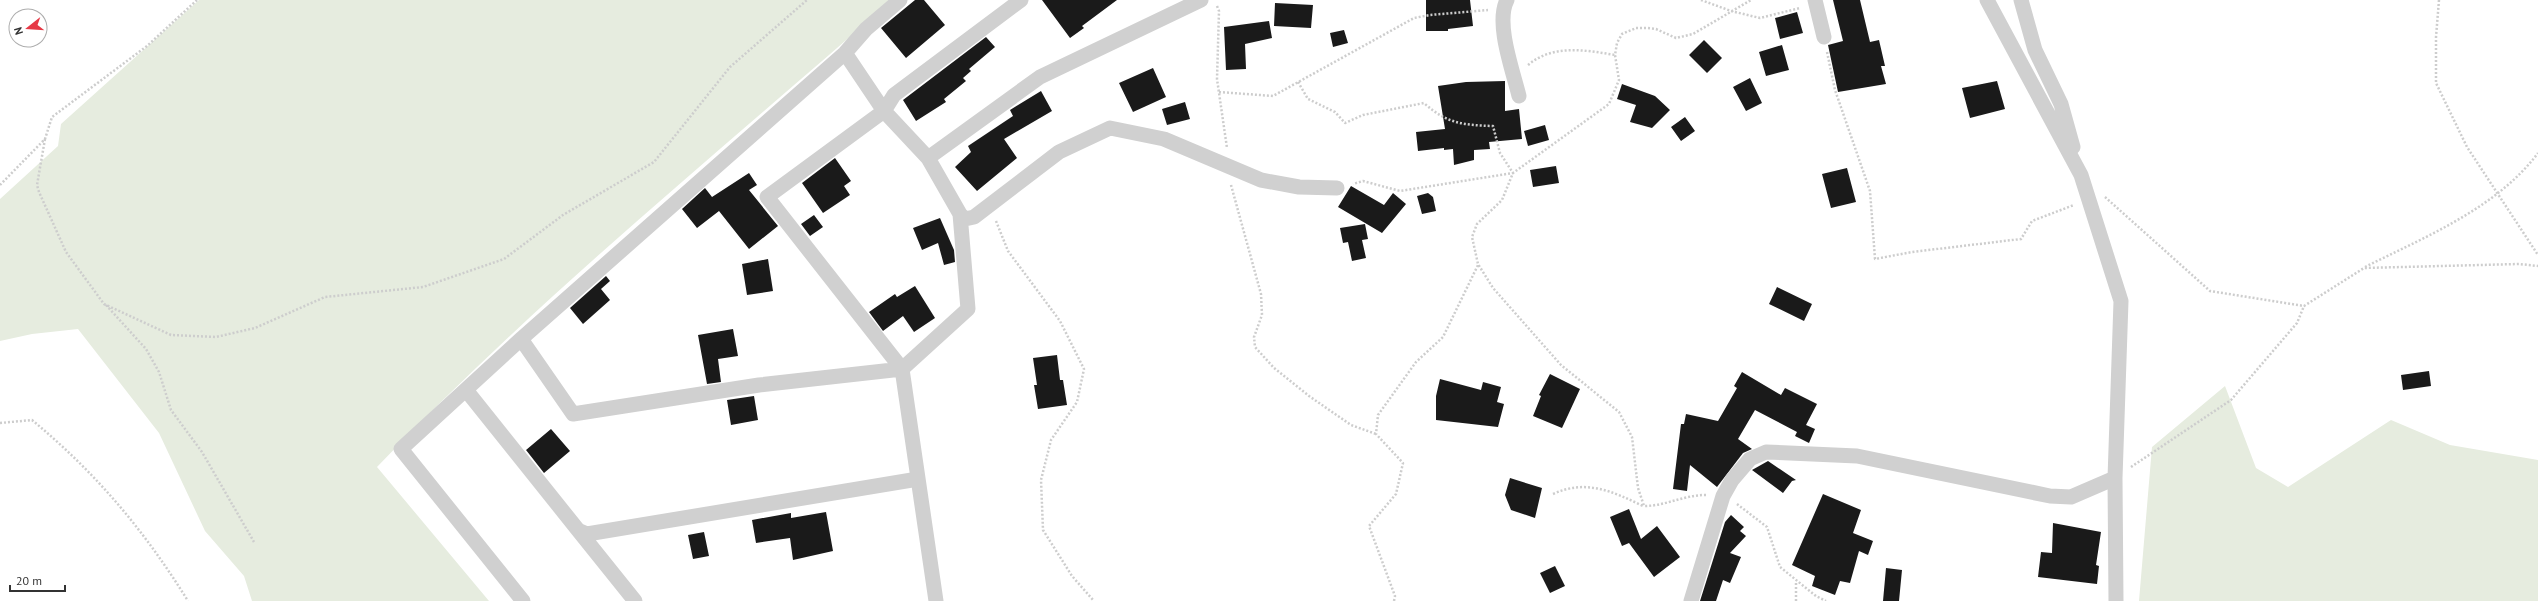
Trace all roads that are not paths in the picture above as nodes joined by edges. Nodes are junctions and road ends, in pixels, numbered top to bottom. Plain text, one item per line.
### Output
1 (900, 0) edge
2 (1022, 0) edge
3 (1201, 0) edge
4 (1986, 0) edge
5 (2021, 0) edge
6 (1816, 2) edge
7 (1505, 4) edge
8 (1824, 37) road end
9 (845, 53) junction
10 (1520, 96) dead end
11 (884, 111) junction
12 (928, 158) junction
13 (2081, 175) junction
14 (1337, 188) road end
15 (960, 214) junction
16 (521, 339) junction
17 (902, 369) junction
18 (466, 390) junction
19 (2115, 478) junction
20 (918, 479) junction
21 (578, 530) junction
22 (523, 601) edge
23 (635, 601) edge
24 (936, 601) edge
25 (1691, 601) edge
26 (2116, 601) edge

1 - 9 street
2 - 11 street
3 - 12 street
4 - 13 street
5 - 13 street
6 - 8 street
7 - 10 street
9 - 11 street
9 - 16 street
11 - 12 street
11 - 17 street
12 - 15 street
13 - 19 street
14 - 15 street
15 - 17 street
16 - 17 street
16 - 18 street
17 - 20 street
18 - 21 street
18 - 22 street
19 - 25 street
19 - 26 street
20 - 21 street
20 - 24 street
21 - 23 street

